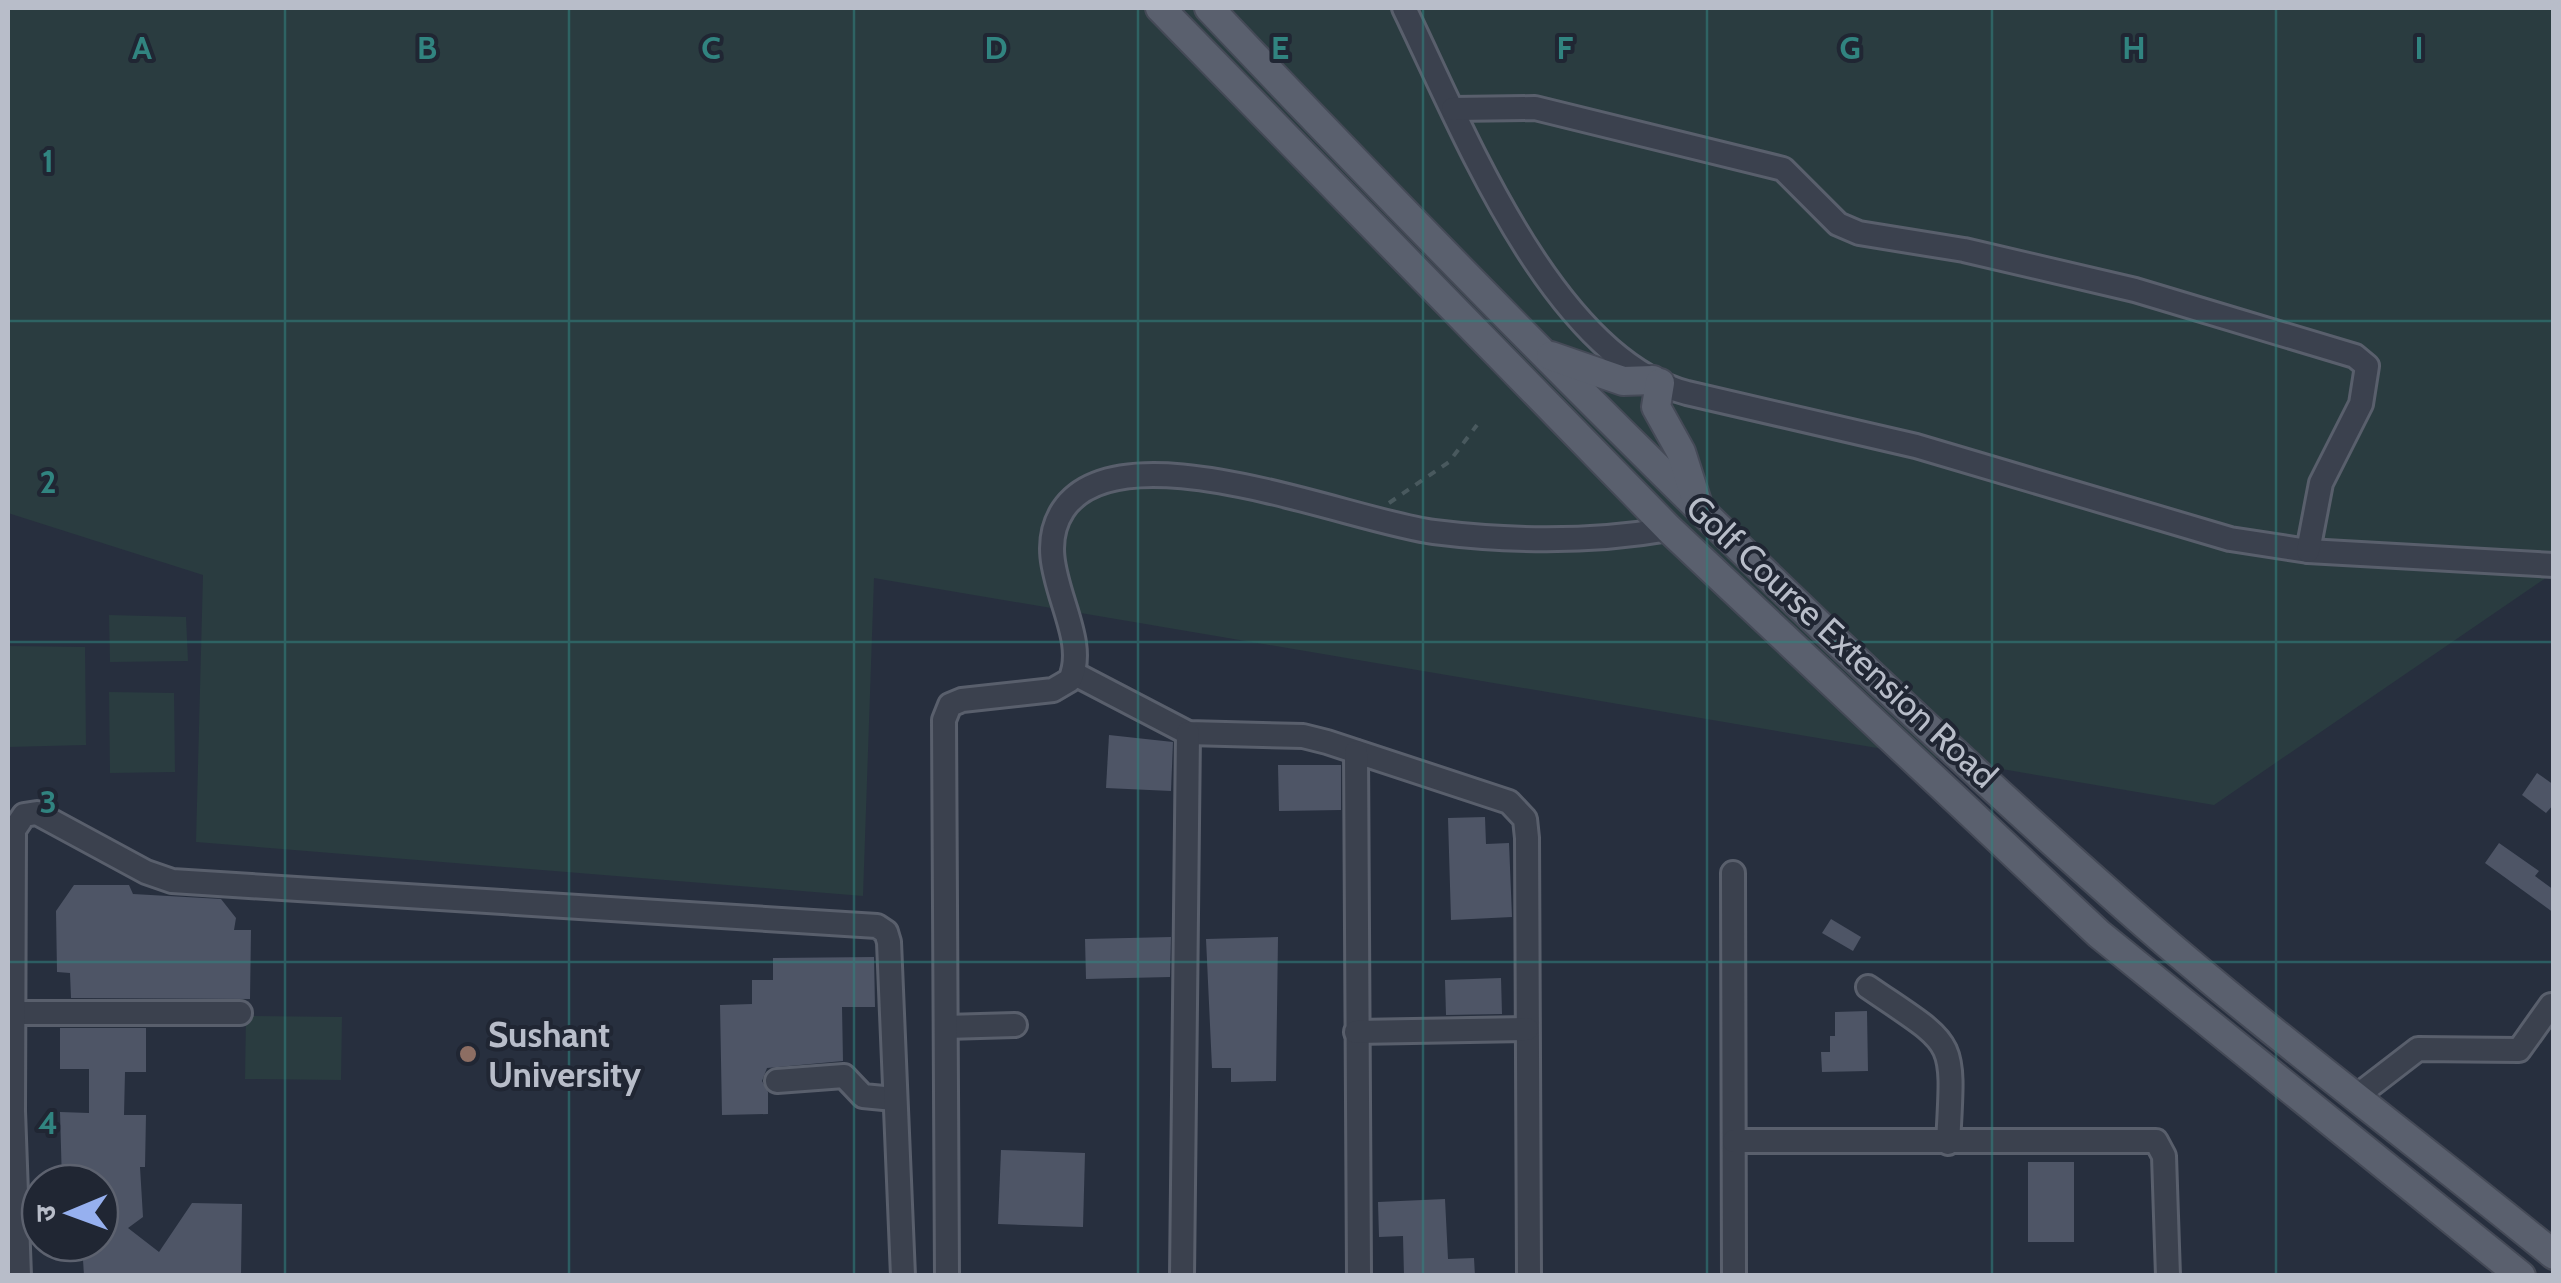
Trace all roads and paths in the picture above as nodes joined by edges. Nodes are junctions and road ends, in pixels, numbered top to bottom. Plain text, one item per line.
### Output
1 (1160, 8) edge
2 (1209, 8) edge
3 (1404, 8) edge
4 (1453, 109) junction
5 (1466, 276) junction
6 (1442, 300) junction
7 (1540, 352) junction
8 (1656, 382) junction
9 (1477, 425) dead end
10 (1698, 507) junction
11 (1369, 516) junction
12 (1669, 530) junction
13 (2308, 550) junction
14 (2554, 565) edge
15 (1073, 673) junction
16 (1902, 702) junction
17 (1878, 728) junction
18 (1188, 732) junction
19 (1356, 752) junction
20 (1733, 874) dead end
21 (1868, 987) dead end
22 (2552, 1005) edge
23 (240, 1013) dead end
24 (14, 1014) junction
25 (1015, 1025) dead end
26 (946, 1026) junction
27 (1527, 1029) junction
28 (1356, 1032) junction
29 (10, 1050) edge
30 (777, 1082) dead end
31 (2357, 1096) junction
32 (894, 1099) junction
33 (10, 1111) edge
34 (1734, 1140) junction
35 (1948, 1144) junction
36 (2554, 1255) edge
37 (19, 1276) edge
38 (902, 1276) edge
39 (947, 1276) edge
40 (1182, 1276) edge
41 (1359, 1276) edge
42 (1528, 1276) edge
43 (1734, 1276) edge
44 (2168, 1276) edge
45 (2520, 1276) edge

1 - 6 main road, Golf Course Extension Road
2 - 5 main road, Golf Course Extension Road
3 - 4 street
4 - 8 street
4 - 13 street
5 - 6 main road
5 - 7 main road, Golf Course Extension Road
6 - 12 main road, Golf Course Extension Road
7 - 8 main road
7 - 10 main road, Golf Course Extension Road
8 - 10 main road
8 - 13 street
9 - 11 path
10 - 16 main road, Golf Course Extension Road
11 - 12 street
11 - 15 street
12 - 17 main road, Golf Course Extension Road
13 - 14 street
15 - 18 street
15 - 26 street
16 - 17 main road
16 - 31 main road, Golf Course Extension Road
17 - 45 main road, Golf Course Extension Road
18 - 19 street
18 - 40 street
19 - 27 street
19 - 28 street
20 - 34 street
21 - 35 street
22 - 31 street
23 - 24 street
24 - 29 street
24 - 32 street
25 - 26 street
26 - 39 street
27 - 28 street
27 - 42 street
28 - 41 street
29 - 33 street
30 - 32 street
31 - 36 main road, Golf Course Extension Road
32 - 38 street
33 - 37 street
34 - 35 street
34 - 43 street
35 - 44 street

